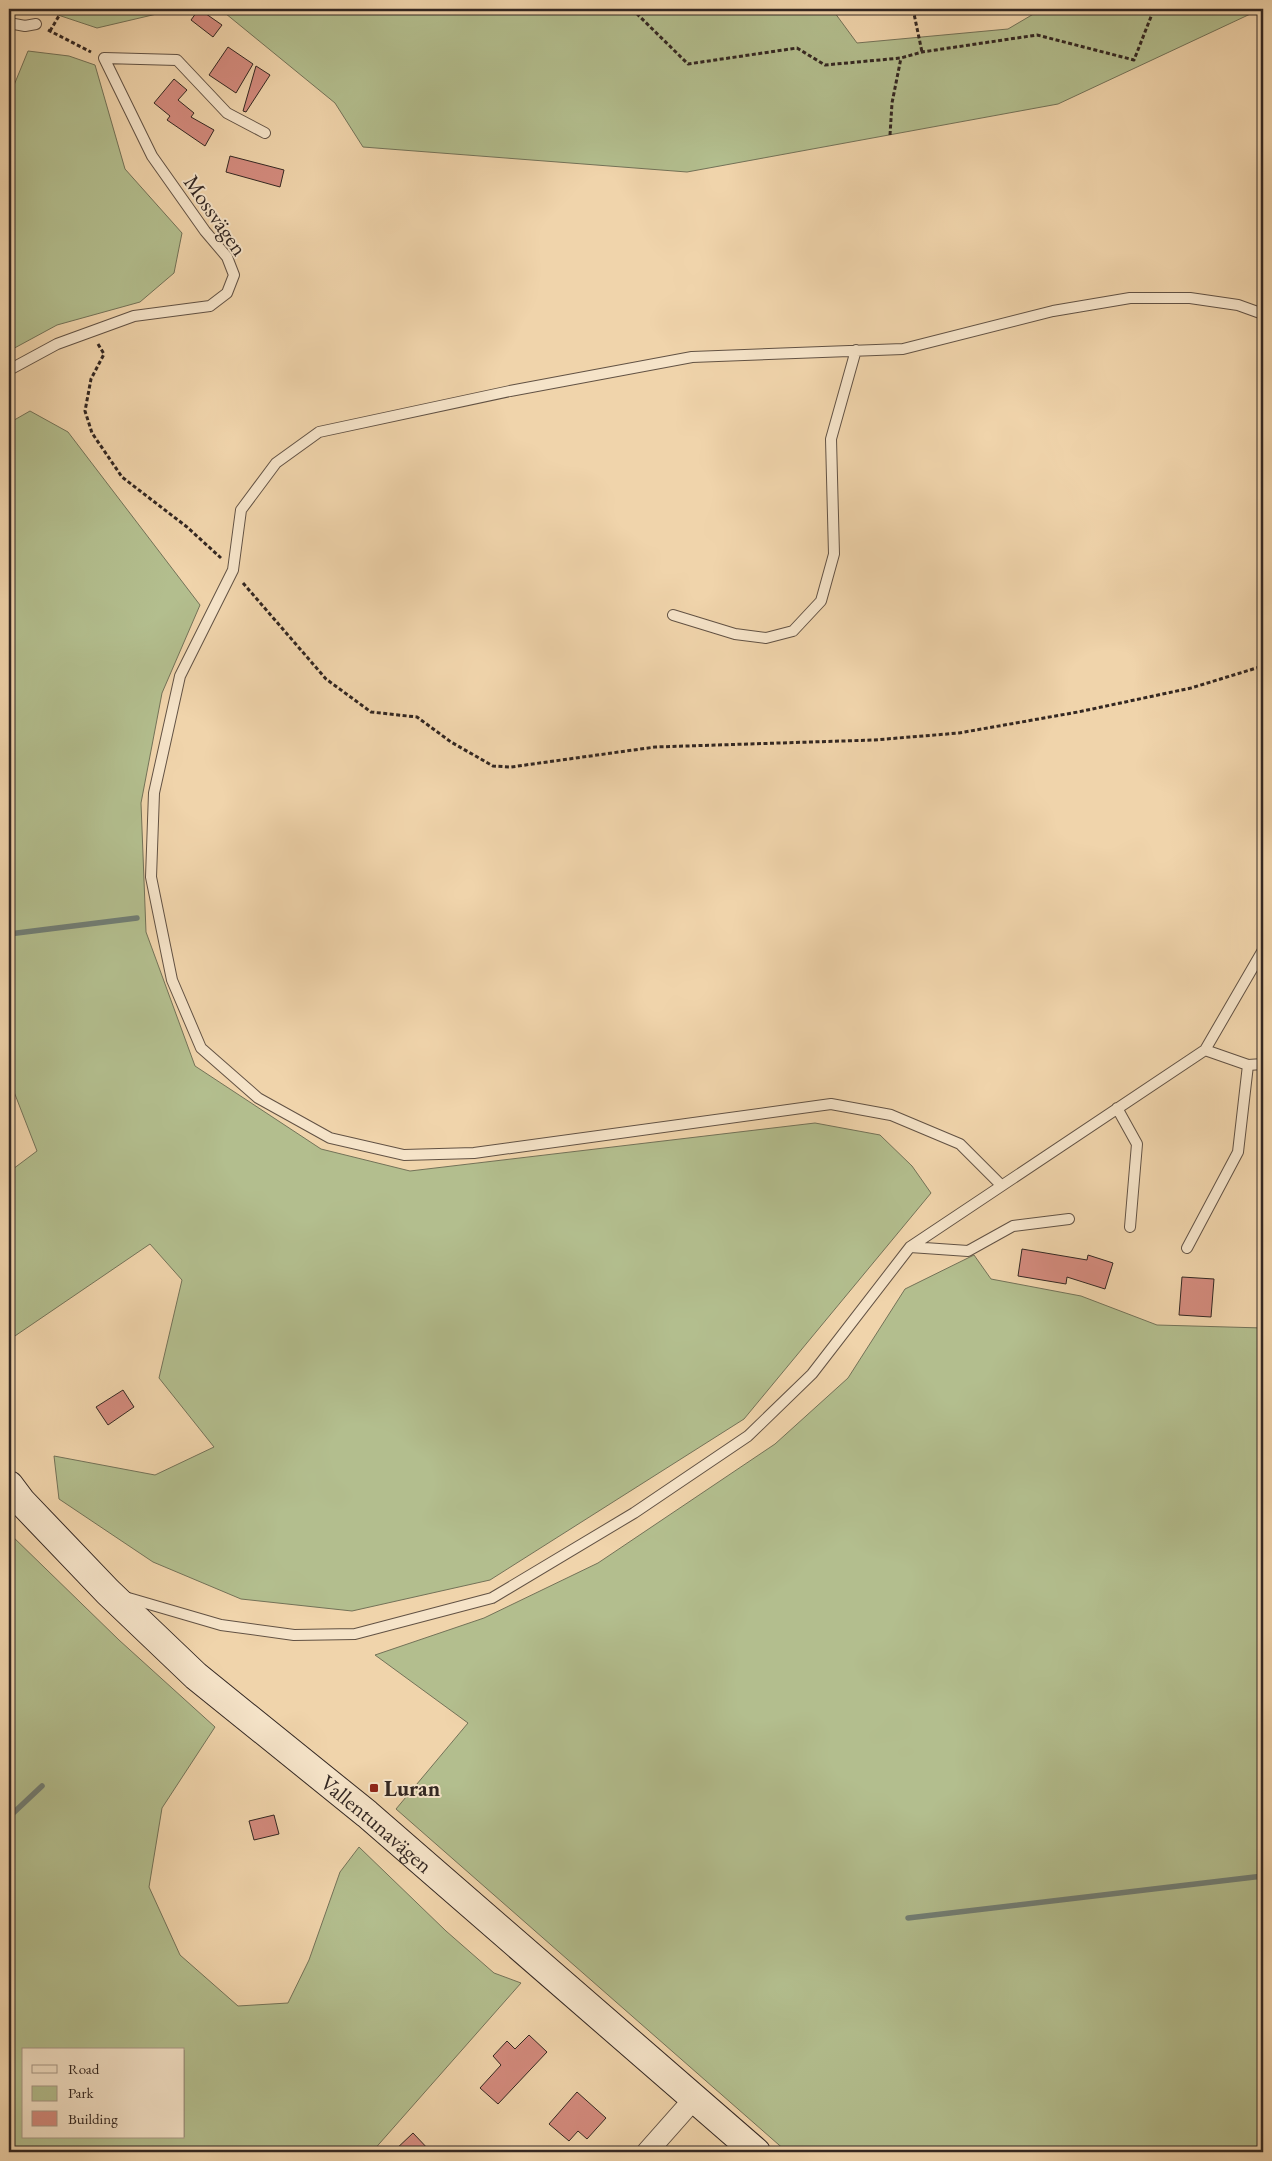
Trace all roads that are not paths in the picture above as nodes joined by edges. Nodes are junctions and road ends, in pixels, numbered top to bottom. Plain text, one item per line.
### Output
1 (9, 23) edge
2 (36, 24) road end
3 (265, 133) dead end
4 (1263, 314) edge
5 (856, 350) junction
6 (9, 370) edge
7 (673, 615) dead end
8 (1263, 950) edge
9 (1205, 1050) junction
10 (1263, 1064) edge
11 (1248, 1065) junction
12 (1117, 1108) junction
13 (1001, 1185) junction
14 (1069, 1219) dead end
15 (1130, 1227) dead end
16 (910, 1247) junction
17 (1187, 1248) dead end
18 (9, 1485) edge
19 (108, 1592) junction
20 (694, 2100) junction
21 (647, 2152) edge
22 (756, 2152) edge

1 - 2 lane
3 - 6 lane, Mossvägen
4 - 5 lane
5 - 7 lane
5 - 13 lane
8 - 9 lane
9 - 11 lane
9 - 12 lane
10 - 11 lane
11 - 17 lane
12 - 13 lane
12 - 15 lane
13 - 16 lane
14 - 16 lane
16 - 19 lane
18 - 19 main road, Vallentunavägen
19 - 20 main road, Vallentunavägen
20 - 21 street
20 - 22 main road, Vallentunavägen

